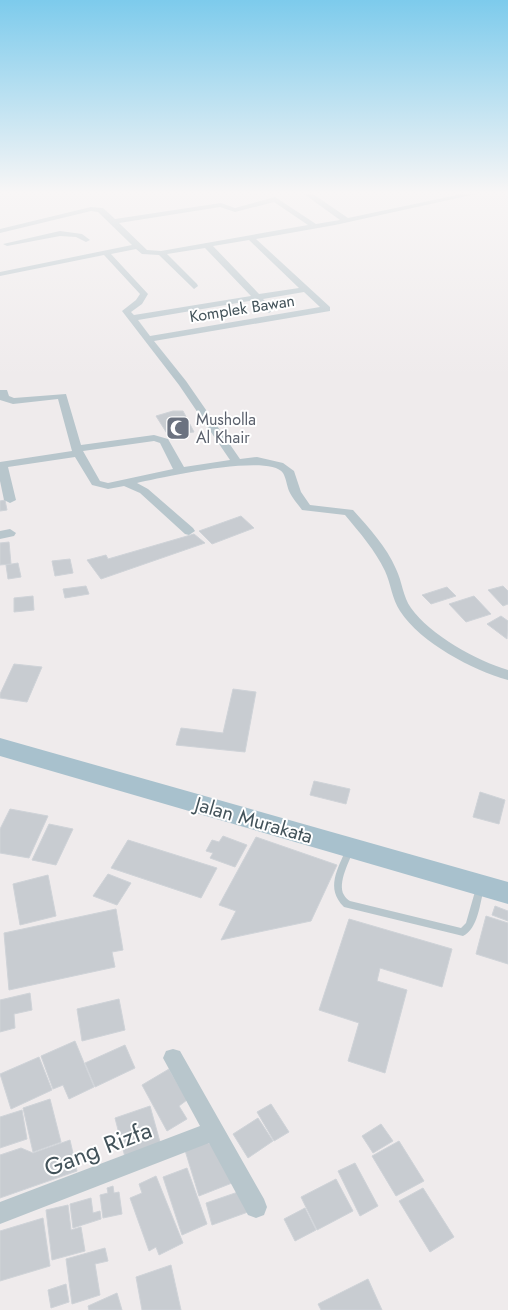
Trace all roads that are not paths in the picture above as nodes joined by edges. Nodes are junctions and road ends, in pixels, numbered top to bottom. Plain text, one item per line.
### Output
1 (90, 255) edge
2 (108, 255) edge
3 (163, 255) edge
4 (217, 255) edge
5 (269, 255) edge
6 (0, 274) edge
7 (194, 286) dead end
8 (306, 289) junction
9 (257, 298) junction
10 (269, 310) dead end
11 (132, 318) junction
12 (148, 339) junction
13 (0, 393) edge
14 (62, 396) joint
15 (77, 451) junction
16 (237, 462) junction
17 (1, 465) edge
18 (179, 471) junction
19 (125, 482) junction
20 (10, 500) dead end
21 (189, 531) dead end
22 (508, 674) edge
23 (0, 747) edge
24 (351, 848) junction
25 (480, 885) junction
26 (508, 893) edge
27 (173, 1058) dead end
28 (214, 1131) junction
29 (256, 1208) dead end
30 (0, 1213) edge

1 - 6 street
2 - 11 street
3 - 7 street
4 - 9 street, Komplek Bawan
5 - 8 street, Komplek Bawan
8 - 9 street
8 - 12 street, Komplek Bawan
9 - 10 street, Komplek Bawan
9 - 11 street
11 - 12 street
12 - 16 street
13 - 14 street
14 - 15 street
15 - 17 street
15 - 18 street
15 - 19 street
16 - 18 street
16 - 22 street
17 - 20 street
18 - 19 street
19 - 21 street
23 - 24 main road, Jalan Murakata
24 - 25 main road, Jalan Murakata
24 - 25 lane
25 - 26 main road, Jalan Murakata
27 - 28 street
28 - 29 street
28 - 30 street, Gang Rizfa

